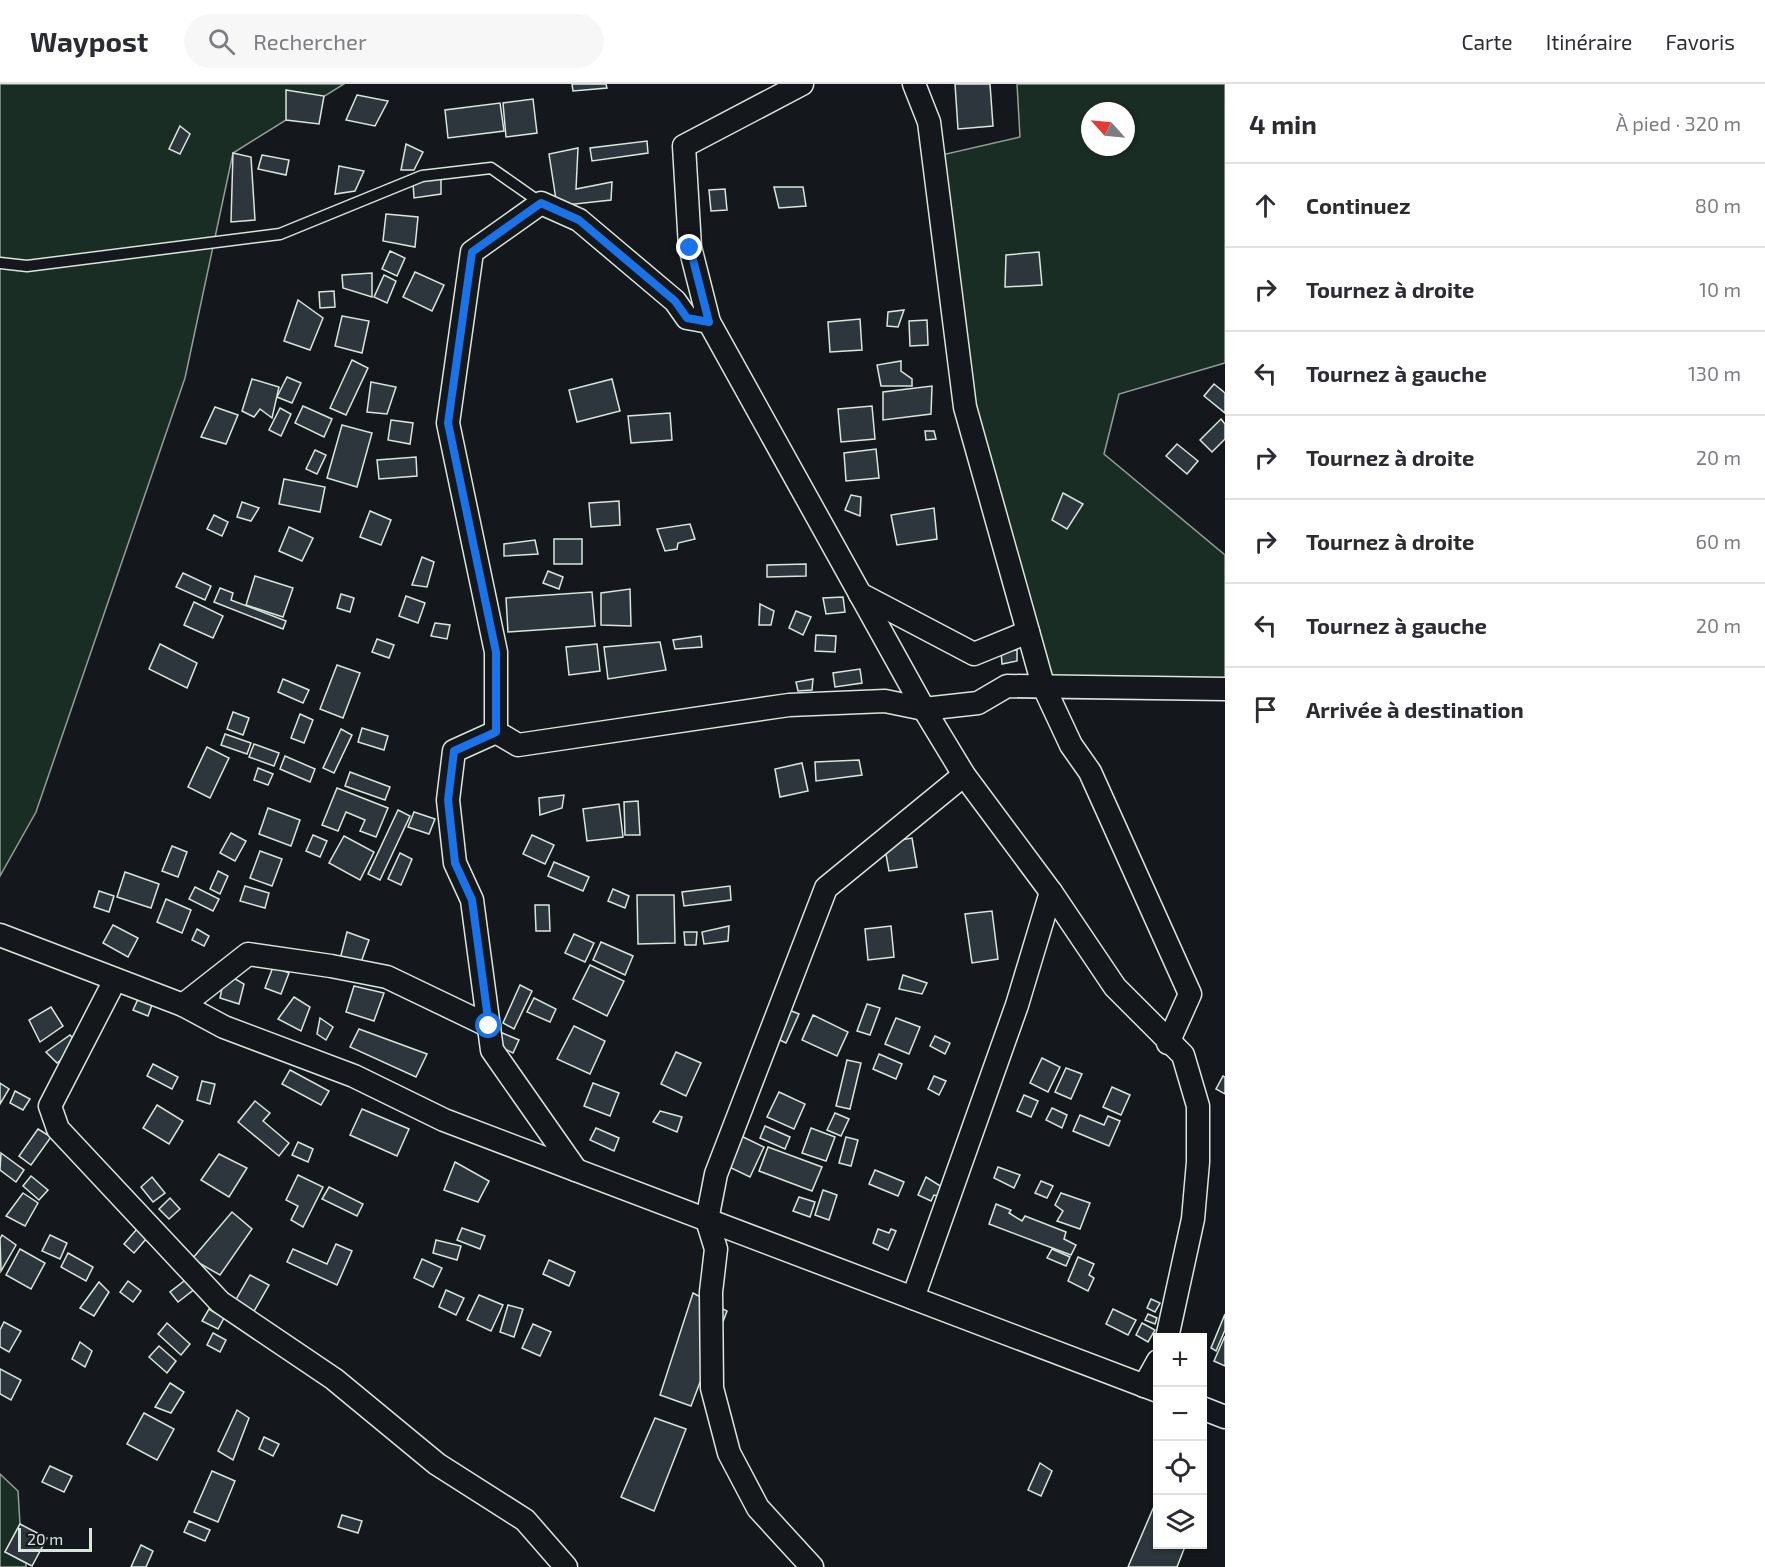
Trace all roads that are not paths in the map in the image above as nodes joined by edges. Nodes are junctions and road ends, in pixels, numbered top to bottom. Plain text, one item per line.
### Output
1 (802, 84) edge
2 (914, 84) edge
3 (541, 203) junction
4 (0, 263) edge
5 (709, 322) junction
6 (860, 594) junction
7 (1028, 632) junction
8 (1044, 685) junction
9 (1225, 689) edge
10 (924, 709) junction
11 (496, 732) junction
12 (964, 775) junction
13 (1051, 892) junction
14 (0, 935) edge
15 (115, 980) junction
16 (183, 1005) junction
17 (489, 1026) junction
18 (1168, 1043) junction
19 (576, 1170) junction
20 (707, 1220) junction
21 (913, 1298) junction
22 (1168, 1333) edge
23 (1151, 1388) edge
24 (1207, 1410) edge
25 (1225, 1417) edge
26 (566, 1567) edge
27 (812, 1567) edge

1 - 5 street
2 - 7 street
3 - 4 lane
3 - 5 street
3 - 11 street
5 - 6 street
6 - 7 street
6 - 10 street
7 - 8 street
8 - 9 street
8 - 10 street
8 - 18 street
10 - 11 street
10 - 12 street
11 - 17 street
12 - 13 street
12 - 20 street
13 - 18 street
13 - 21 street
14 - 15 street
15 - 16 street
15 - 26 street
16 - 17 street
16 - 19 street
17 - 19 street
18 - 22 street
19 - 20 street
20 - 21 street
20 - 27 street
21 - 23 street
24 - 25 street

